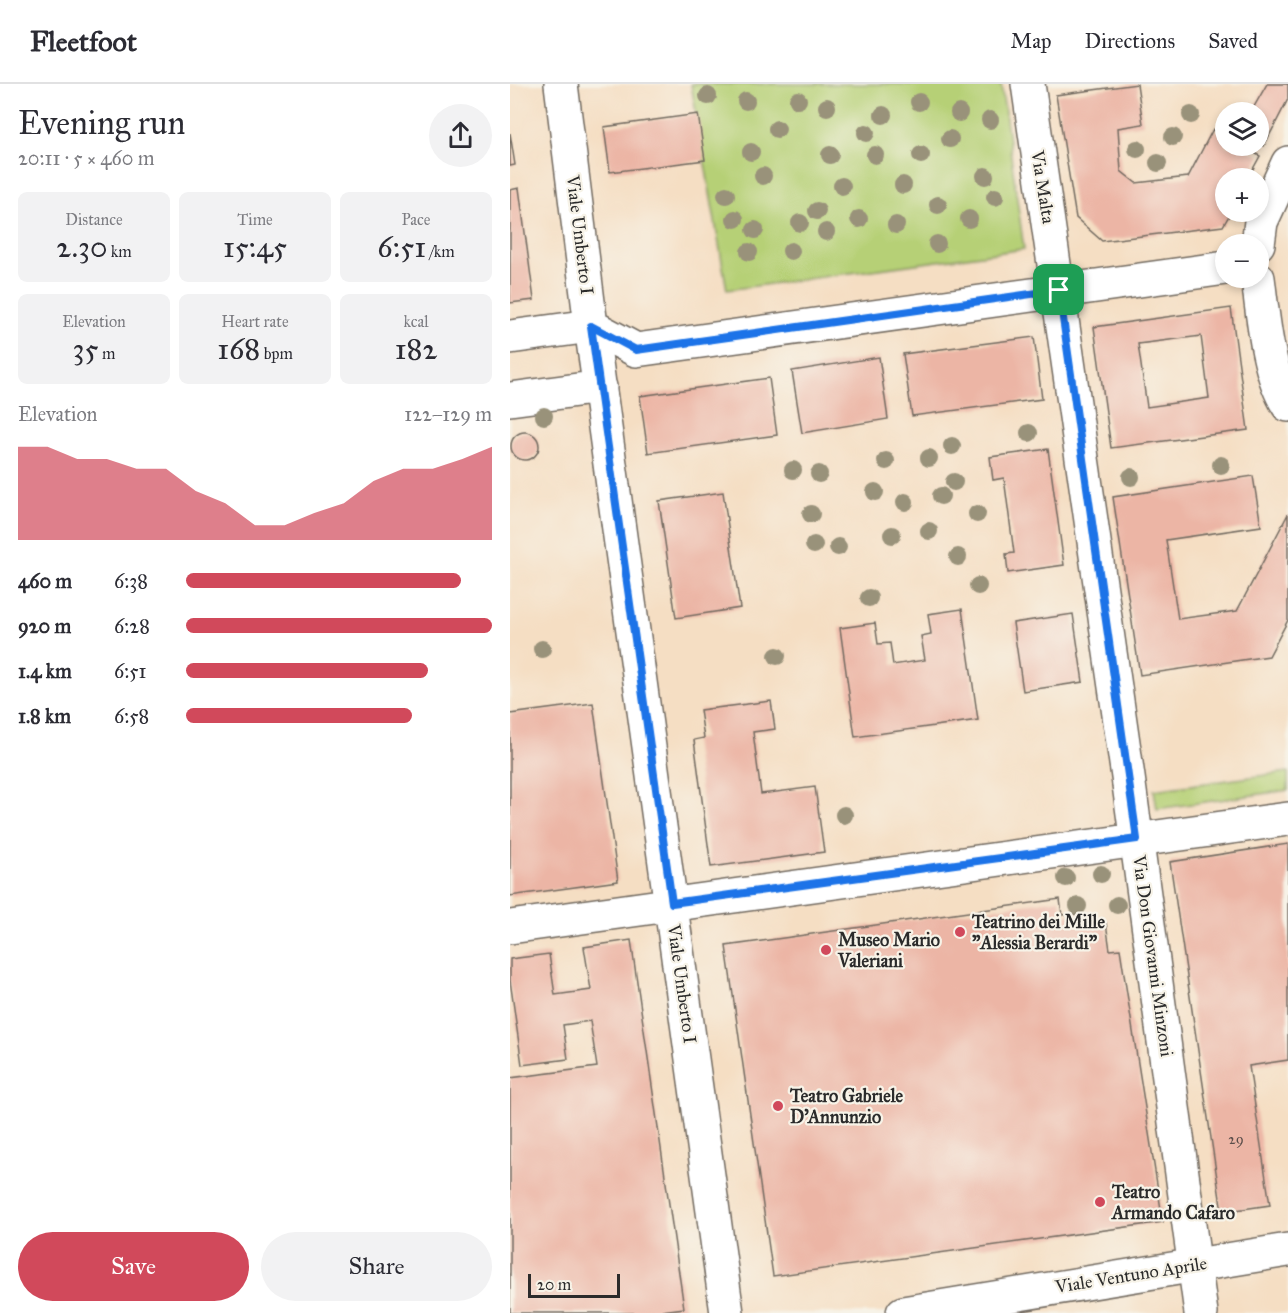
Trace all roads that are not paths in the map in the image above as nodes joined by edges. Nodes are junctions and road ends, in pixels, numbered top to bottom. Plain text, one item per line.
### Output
1 (561, 84) edge
2 (1028, 84) edge
3 (1288, 163) edge
4 (1259, 234) edge
5 (1215, 269) edge
6 (1260, 288) edge
7 (1059, 290) junction
8 (591, 326) junction
9 (510, 337) edge
10 (636, 350) junction
11 (600, 387) junction
12 (510, 399) edge
13 (1288, 405) edge
14 (1288, 819) edge
15 (1137, 839) junction
16 (672, 903) junction
17 (510, 927) edge
18 (1288, 1250) edge
19 (1194, 1265) junction
20 (727, 1313) edge
21 (903, 1313) edge
22 (1201, 1313) edge

1 - 8 street, Viale Umberto I
2 - 7 street, Via Malta
3 - 4 street
5 - 7 street
6 - 13 street
7 - 10 street
7 - 15 street, Via Don Giovanni Minzoni
8 - 9 street
8 - 10 street
8 - 11 street, Viale Umberto I
10 - 11 street
11 - 12 street
11 - 16 street, Viale Umberto I
14 - 15 street
15 - 16 street
15 - 19 street, Via Don Giovanni Minzoni
16 - 17 street
16 - 20 street, Viale Umberto I
18 - 19 street, Viale Ventuno Aprile
19 - 21 street, Viale Ventuno Aprile
19 - 22 street, Via Don Giovanni Minzoni

